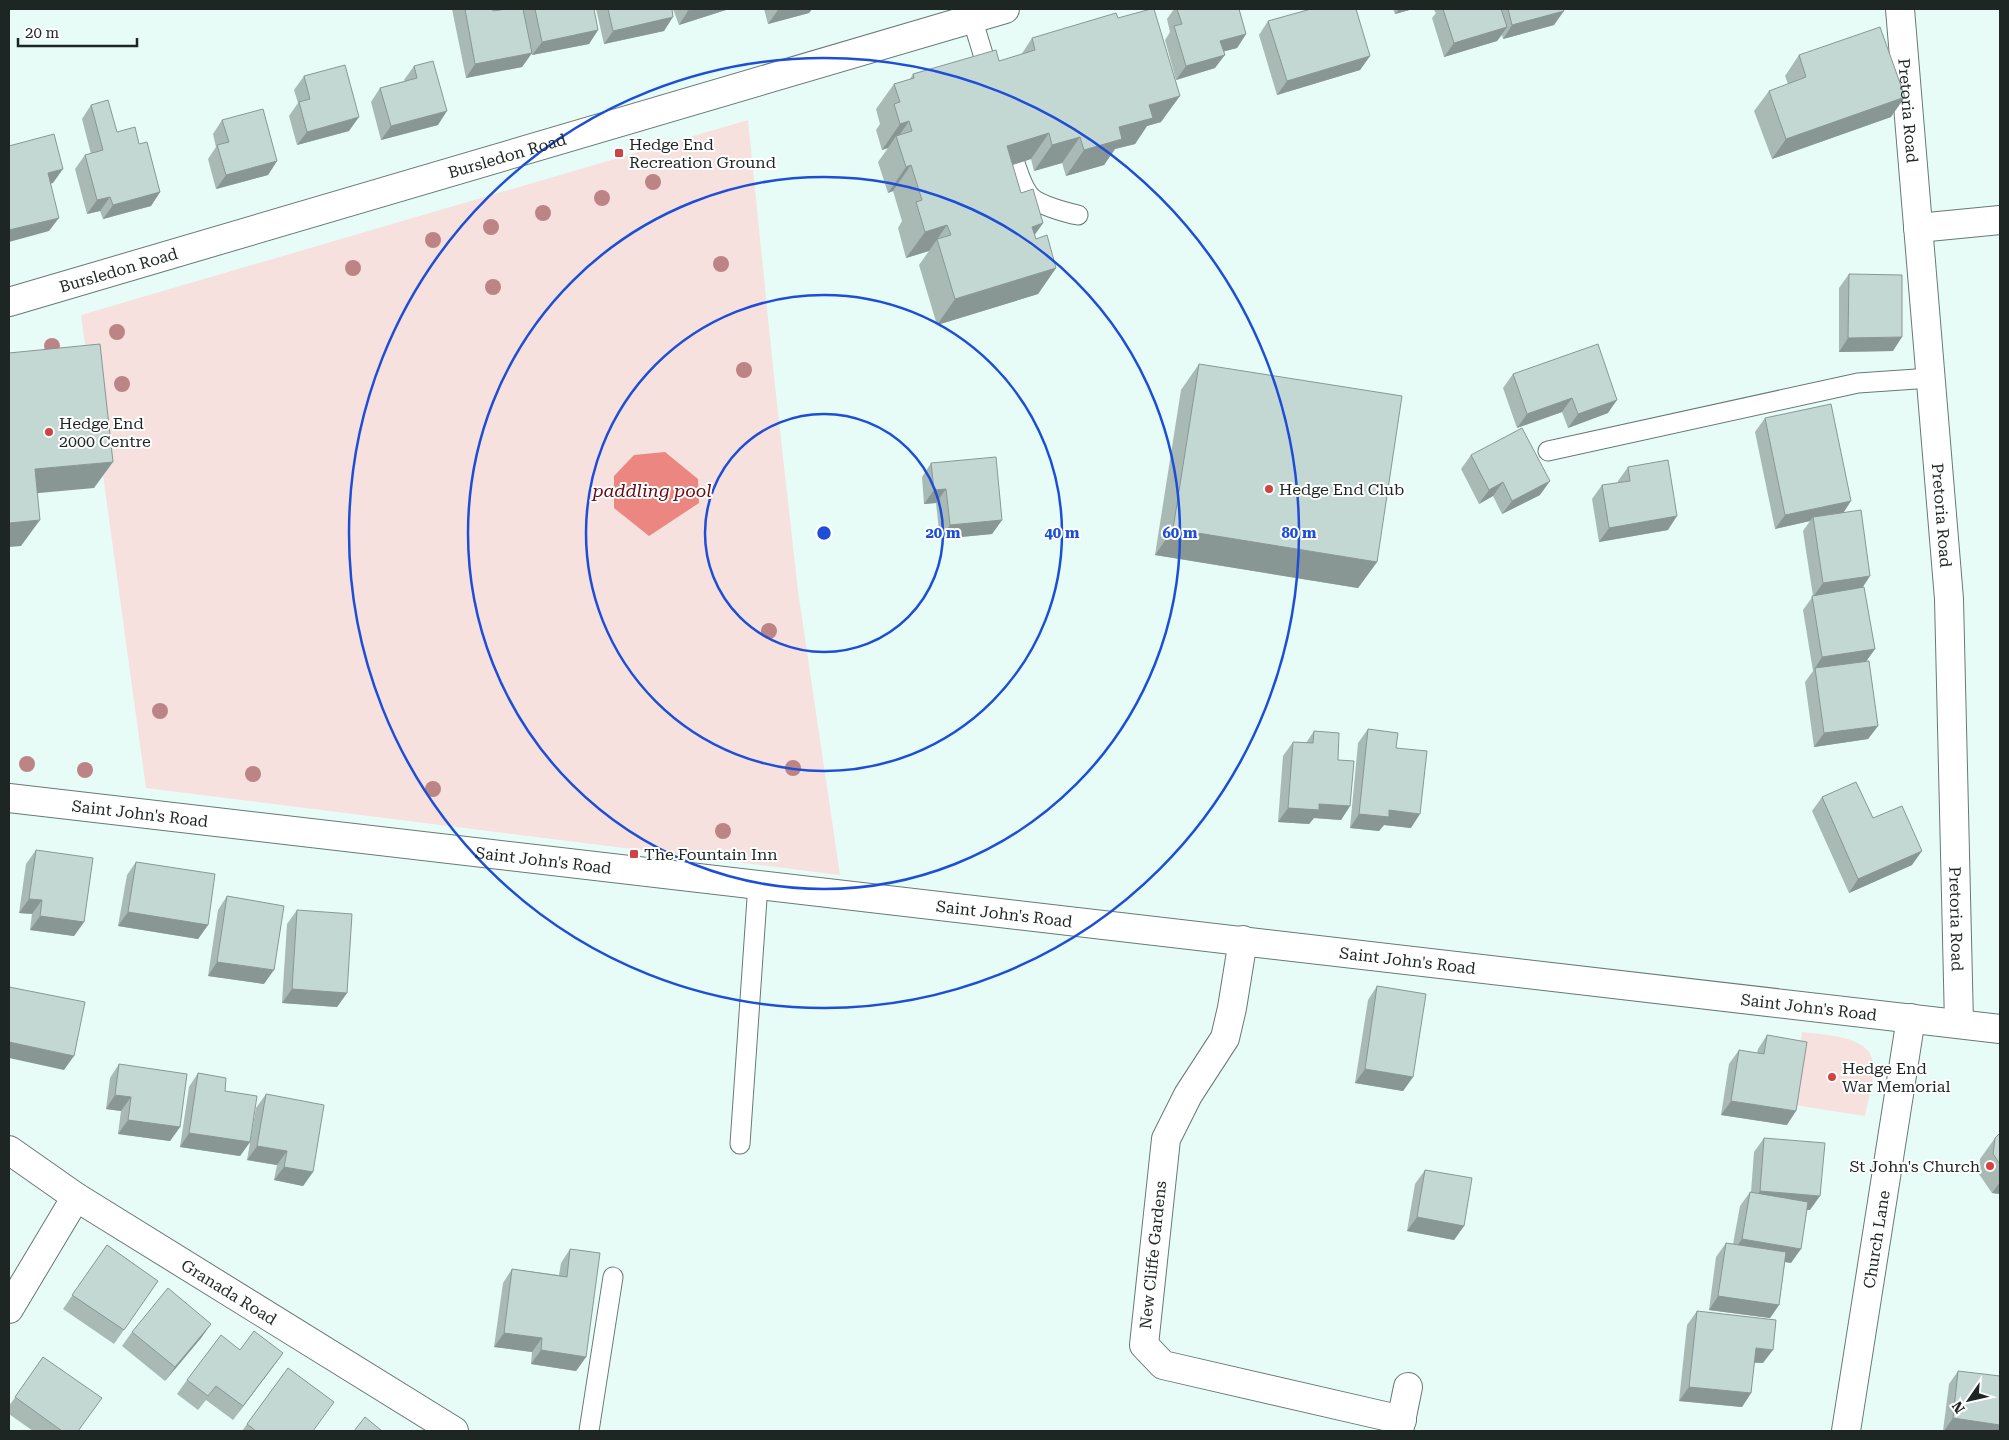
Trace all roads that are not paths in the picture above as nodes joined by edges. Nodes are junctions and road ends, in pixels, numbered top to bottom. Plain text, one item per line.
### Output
1 (1004, 9) edge
2 (1900, 9) edge
3 (972, 18) junction
4 (995, 95) edge
5 (1003, 123) edge
6 (1078, 216) dead end
7 (2000, 220) edge
8 (1918, 228) junction
9 (9, 302) edge
10 (1931, 378) junction
11 (1548, 451) dead end
12 (9, 798) edge
13 (758, 884) junction
14 (1243, 940) junction
15 (1911, 1018) junction
16 (1958, 1023) junction
17 (2000, 1029) edge
18 (740, 1144) dead end
19 (9, 1150) edge
20 (76, 1197) junction
21 (613, 1277) dead end
22 (9, 1309) edge
23 (1408, 1387) dead end
24 (1400, 1426) edge
25 (454, 1431) edge
26 (589, 1431) edge
27 (1846, 1431) edge

1 - 3 street, Bursledon Road
2 - 8 street, Pretoria Road
3 - 4 lane
3 - 9 street, Bursledon Road
5 - 6 lane
7 - 8 street
8 - 10 street, Pretoria Road
10 - 11 lane
10 - 16 street, Pretoria Road
12 - 13 street, Saint John's Road
13 - 14 street, Saint John's Road
13 - 18 lane
14 - 15 street, Saint John's Road
14 - 24 street, New Cliffe Gardens
15 - 16 street, Saint John's Road
15 - 27 street, Church Lane
16 - 17 street, Saint John's Road
19 - 20 street, Granada Road
20 - 22 street
20 - 25 street, Granada Road
21 - 26 lane
23 - 24 street

